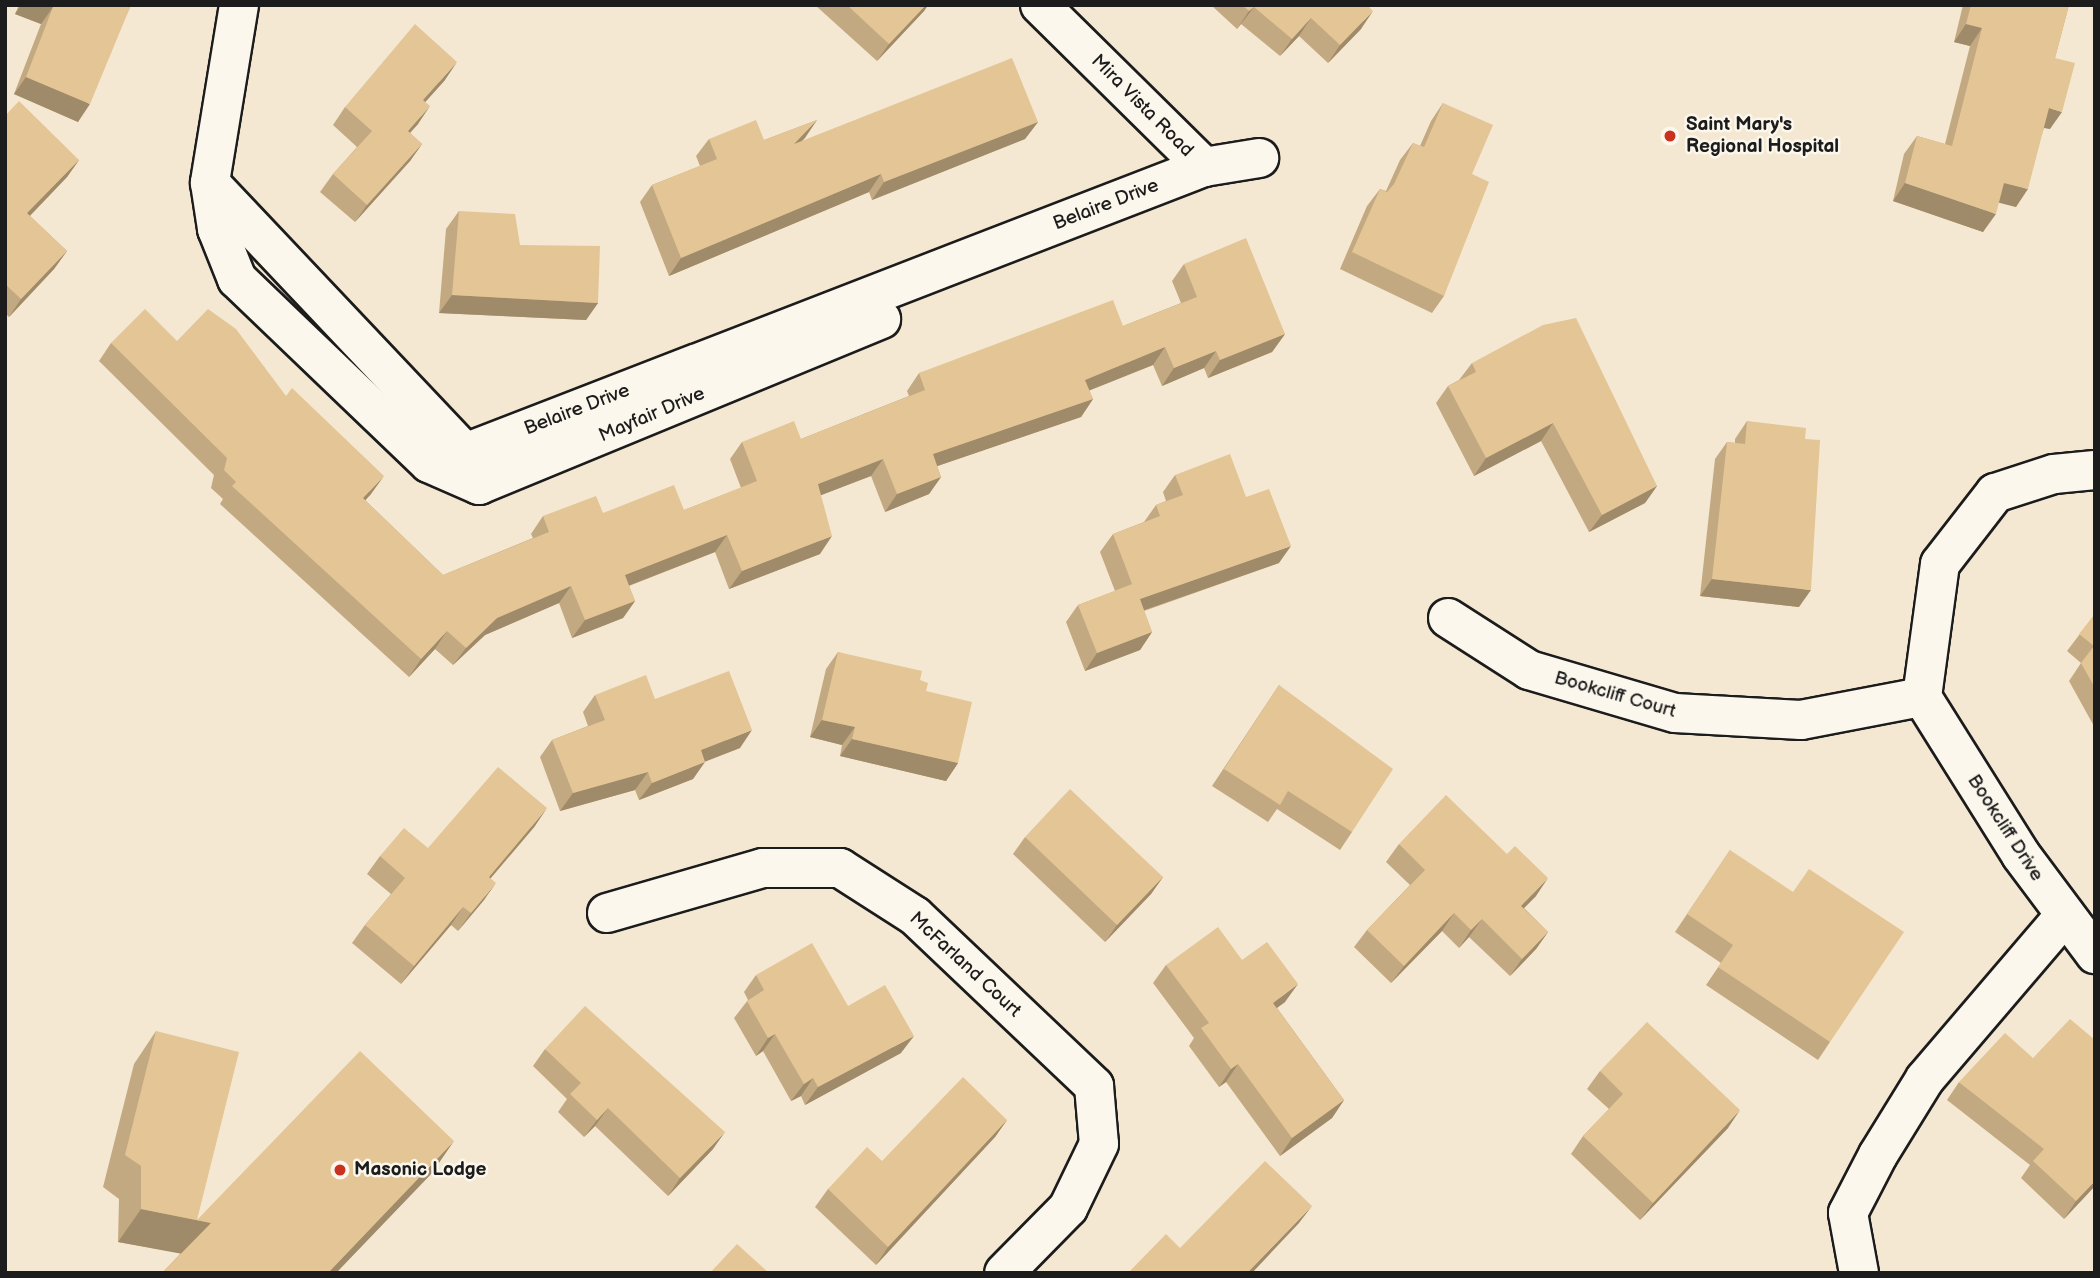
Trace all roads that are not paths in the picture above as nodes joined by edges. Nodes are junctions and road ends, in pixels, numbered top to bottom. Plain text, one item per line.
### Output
1 (239, 5) edge
2 (1040, 5) edge
3 (1259, 158) dead end
4 (1204, 167) junction
5 (2095, 470) edge
6 (1448, 618) dead end
7 (1922, 697) junction
8 (607, 913) dead end
9 (2064, 916) junction
10 (2095, 954) edge
11 (1004, 1273) edge
12 (1859, 1273) edge

1 - 4 street, Belaire Drive
2 - 4 street, Mira Vista Road
3 - 4 street, Mira Vista Road
5 - 7 street
6 - 7 street, Bookcliff Court
7 - 9 street, Bookcliff Drive
8 - 11 street, McFarland Court
9 - 10 street, Bookcliff Drive
9 - 12 street

